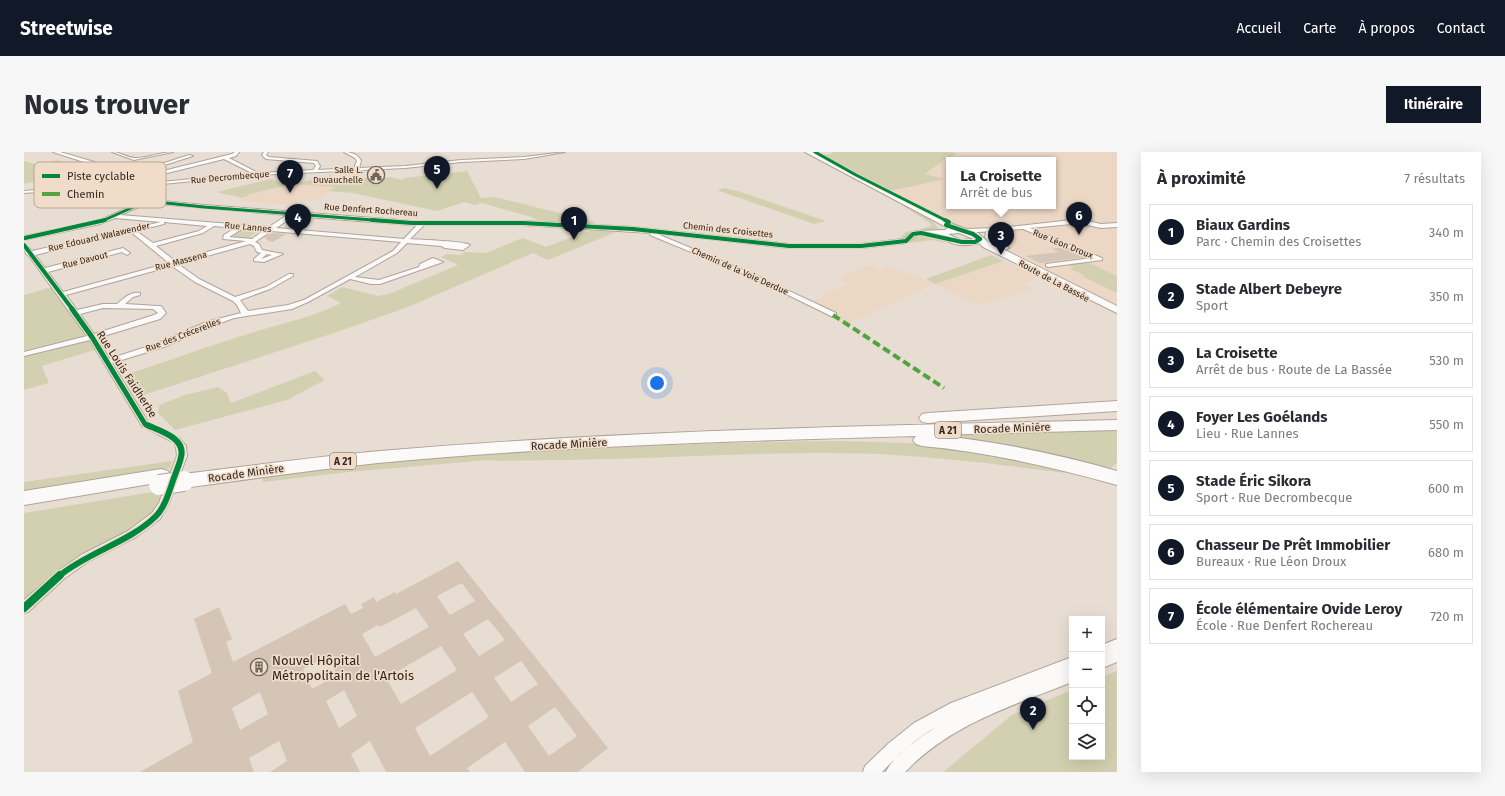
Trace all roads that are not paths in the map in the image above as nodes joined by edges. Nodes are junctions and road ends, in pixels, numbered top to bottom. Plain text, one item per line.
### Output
1 (55, 152) edge
2 (114, 152) edge
3 (171, 152) edge
4 (237, 152) edge
5 (266, 152) edge
6 (346, 152) edge
7 (563, 152) edge
8 (808, 152) edge
9 (180, 153) dead end
10 (472, 155) dead end
11 (191, 156) junction
12 (224, 157) junction
13 (485, 160) junction
14 (211, 161) junction
15 (89, 162) edge
16 (166, 163) edge
17 (356, 169) junction
18 (315, 171) junction
19 (167, 172) edge
20 (257, 174) junction
21 (166, 183) edge
22 (34, 191) edge
23 (24, 192) edge
24 (166, 203) edge
25 (132, 208) edge
26 (294, 213) junction
27 (115, 216) junction
28 (934, 218) junction
29 (168, 220) junction
30 (422, 223) junction
31 (523, 223) joint
32 (213, 224) junction
33 (1117, 224) edge
34 (1101, 226) junction
35 (241, 227) junction
36 (1023, 227) junction
37 (270, 229) junction
38 (132, 230) junction
39 (647, 230) junction
40 (999, 230) junction
41 (963, 231) junction
42 (1117, 232) edge
43 (946, 234) junction
44 (981, 236) junction
45 (364, 237) junction
46 (24, 240) edge
47 (251, 241) junction
48 (404, 241) junction
49 (966, 242) junction
50 (352, 244) dead end
51 (443, 244) dead end
52 (153, 245) junction
53 (266, 252) dead end
54 (126, 253) dead end
55 (28, 256) edge
56 (174, 263) junction
57 (1048, 265) dead end
58 (422, 267) dead end
59 (43, 271) junction
60 (291, 275) dead end
61 (348, 277) junction
62 (1054, 278) junction
63 (62, 294) junction
64 (138, 294) dead end
65 (235, 299) junction
66 (119, 306) junction
67 (1117, 310) edge
68 (75, 313) junction
69 (245, 314) junction
70 (1117, 314) edge
71 (833, 315) dead end
72 (92, 337) junction
73 (24, 354) edge
74 (108, 362) junction
75 (1117, 406) edge
76 (1117, 417) edge
77 (833, 424) junction
78 (1117, 425) edge
79 (779, 434) junction
80 (185, 477) junction
81 (1117, 478) edge
82 (160, 481) junction
83 (24, 498) edge
84 (24, 507) edge
85 (24, 608) edge
86 (1117, 645) edge
87 (1105, 650) edge
88 (1117, 656) edge
89 (1105, 661) edge
90 (1069, 665) edge
91 (1069, 676) edge
92 (1025, 687) junction
93 (871, 772) edge
94 (894, 772) edge

1 - 15 street
2 - 3 street
4 - 12 street
5 - 18 street
6 - 17 street
7 - 13 street, Rue Decrombecque
8 - 28 main road, Route de La Bassée
9 - 11 street
10 - 13 street
11 - 14 street
11 - 16 street
12 - 14 street
12 - 20 street
13 - 17 street, Rue Decrombecque
14 - 19 street
17 - 18 street, Rue Decrombecque
18 - 20 street, Rue Decrombecque
20 - 21 street, Rue Decrombecque
22 - 23 street, Rue Decrombecque
24 - 26 street, Rue Denfert Rochereau
25 - 27 street
26 - 30 street, Rue Denfert Rochereau
26 - 37 street, Rue Massena
27 - 29 street, Rue Lannes
27 - 46 street
28 - 41 main road, Route de La Bassée
28 - 43 main road
29 - 32 street, Rue Lannes
29 - 38 street, Rue Edouard Walawender
30 - 31 street, Rue Denfert Rochereau
30 - 48 street, Rue des Crécerelles
31 - 39 street, Chemin des Croisettes
32 - 35 street, Rue Lannes
32 - 52 street
33 - 34 street, Rue Léon Droux
34 - 36 street, Rue Léon Droux
34 - 42 street
35 - 37 street, Rue Lannes
35 - 47 street
36 - 40 street, Rue Léon Droux
36 - 57 street, Rue Léon Droux
37 - 45 street, Rue Lannes
37 - 47 street, Rue Massena
38 - 52 street
38 - 55 street, Rue Edouard Walawender
39 - 43 street, Chemin des Croisettes
39 - 71 street, Chemin de la Voie Derdue
40 - 44 street, Rue Léon Droux
40 - 62 main road
41 - 43 main road
41 - 44 main road, Route de La Bassée
43 - 49 main road, Route de La Bassée
44 - 49 main road
44 - 62 main road, Route de La Bassée
45 - 48 street, Rue Lannes
45 - 50 street
46 - 55 street, Rue Louis Faidherbe
47 - 53 street
47 - 56 street, Rue Massena
48 - 51 street, Rue Lannes
48 - 61 street, Rue des Crécerelles
49 - 70 main road, Route de La Bassée
52 - 56 street
54 - 59 street, Rue Davout
55 - 59 street, Rue Louis Faidherbe
56 - 63 street, Rue Massena
56 - 65 street
58 - 61 street
59 - 63 street, Rue Louis Faidherbe
60 - 65 street
61 - 69 street, Rue des Crécerelles
62 - 67 main road, Route de La Bassée
63 - 68 street, Rue Louis Faidherbe
64 - 66 street
65 - 69 street
66 - 68 street
66 - 72 street
68 - 72 street, Rue Louis Faidherbe
69 - 74 street, Rue des Crécerelles
72 - 73 street
72 - 74 street, Rue Louis Faidherbe
74 - 85 street, Rue Louis Faidherbe
75 - 77 highway
76 - 77 highway, Rocade Minière / A 21
77 - 80 highway, Rocade Minière / A 21
78 - 79 highway, Rocade Minière / A 21
79 - 80 highway, Rocade Minière / A 21
79 - 81 highway
80 - 82 highway, Rocade Minière / A 21, bridge
82 - 83 highway, Rocade Minière / A 21
82 - 84 highway, Rocade Minière / A 21
86 - 87 street
88 - 89 street
90 - 92 street
91 - 92 street
92 - 93 street
92 - 94 street

